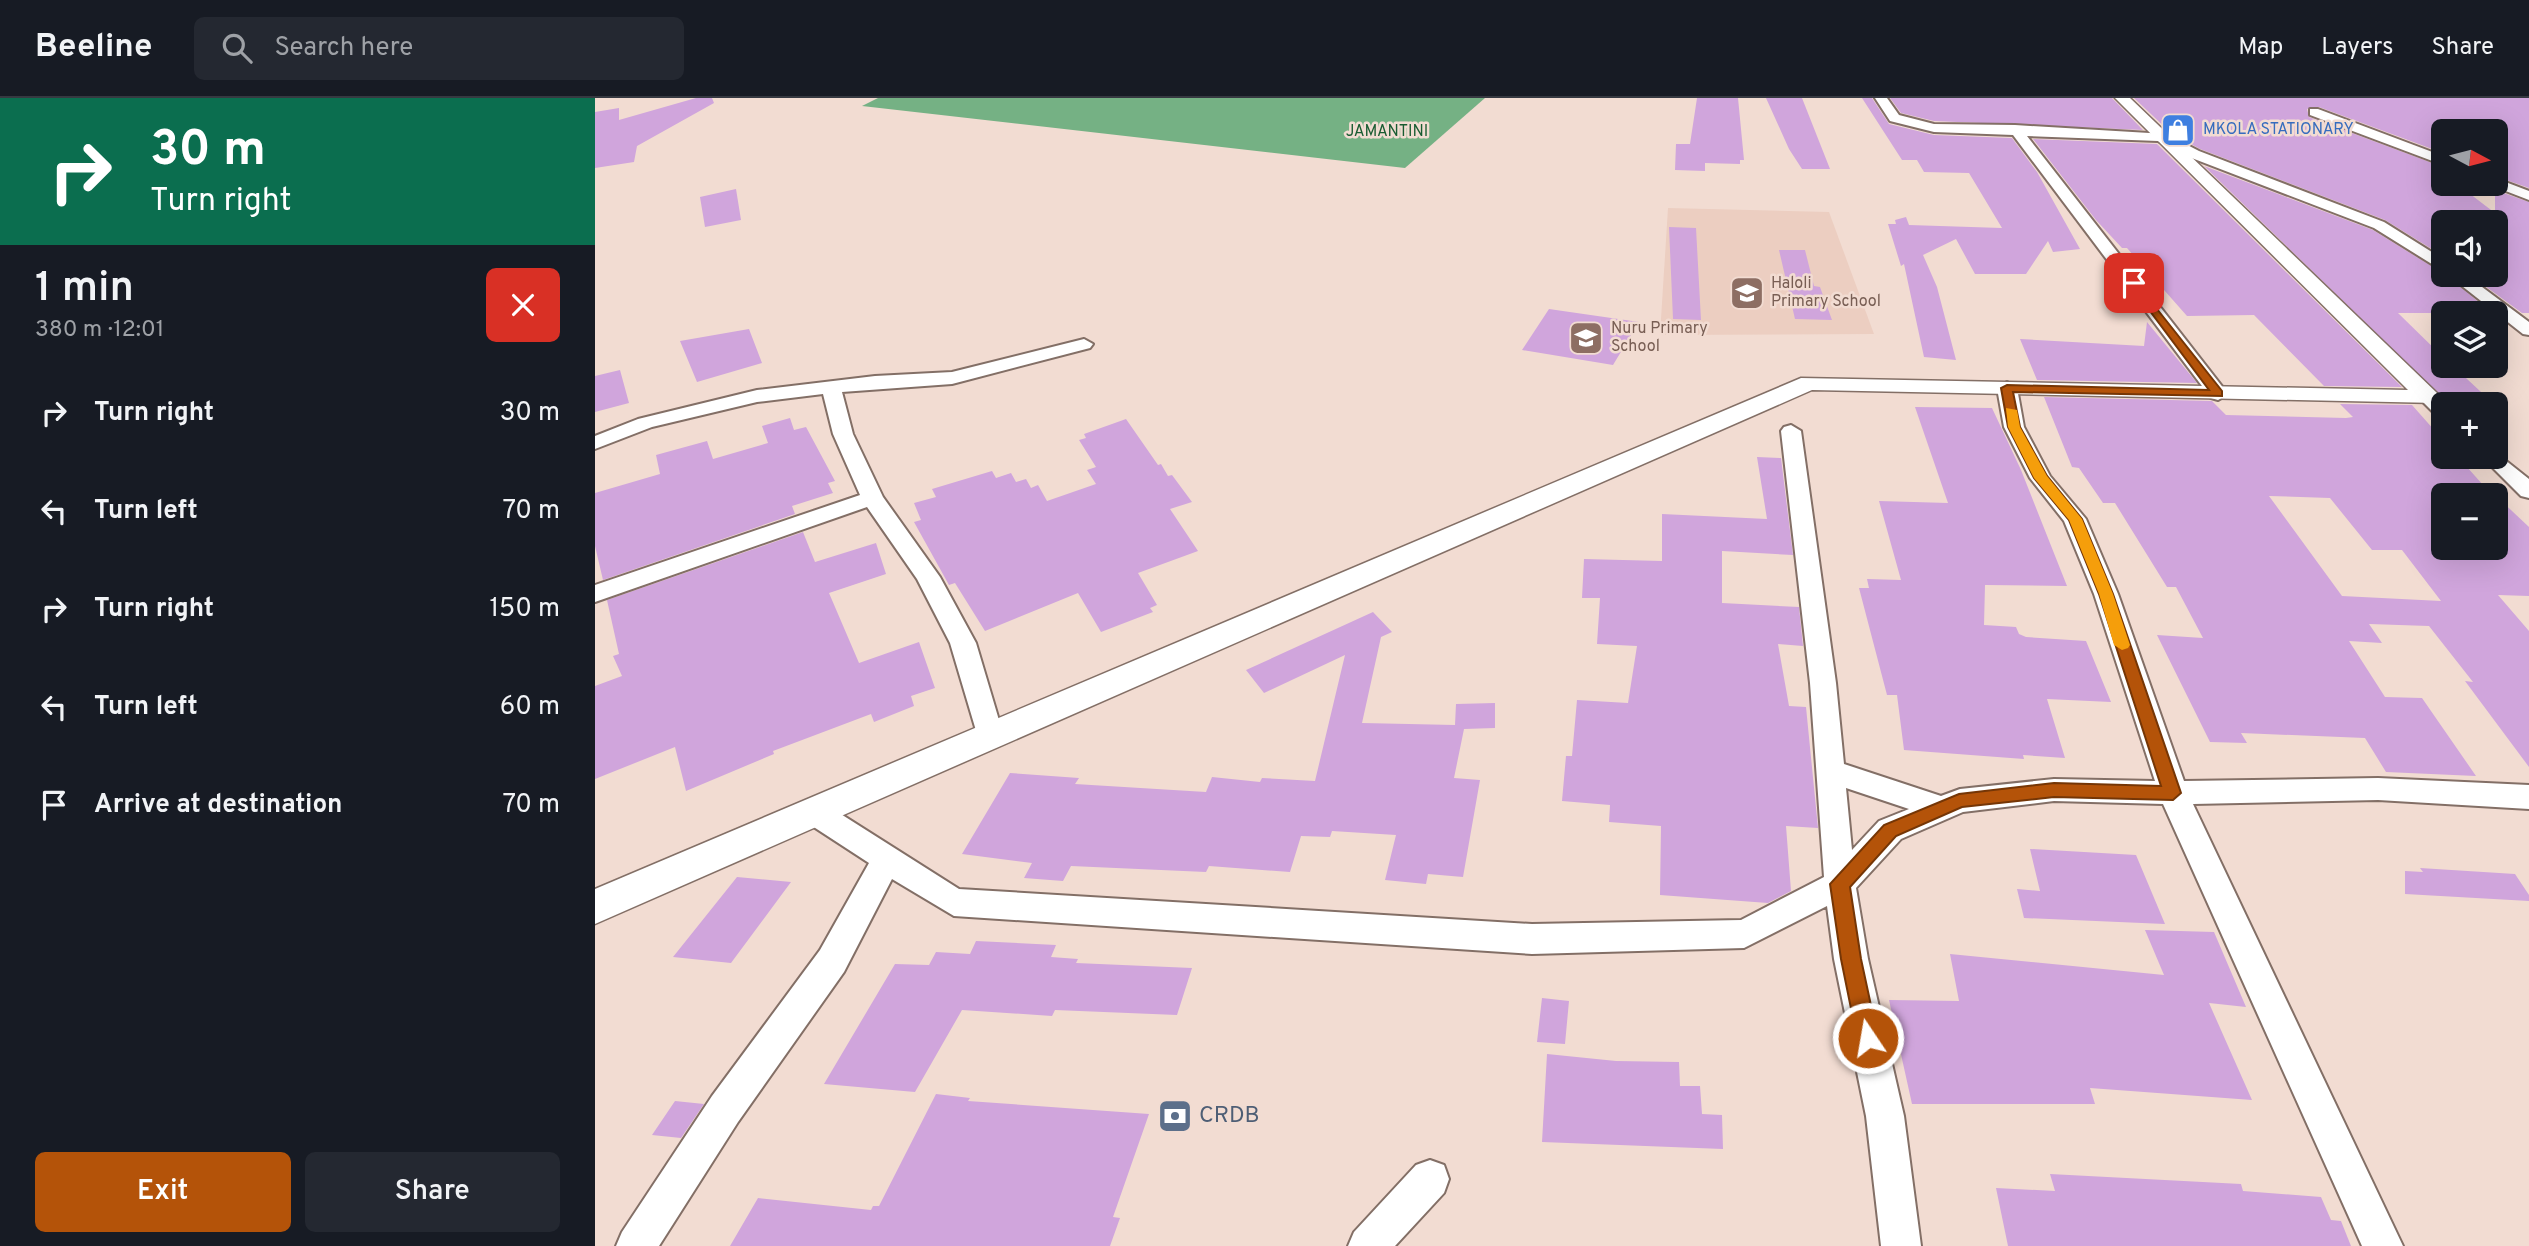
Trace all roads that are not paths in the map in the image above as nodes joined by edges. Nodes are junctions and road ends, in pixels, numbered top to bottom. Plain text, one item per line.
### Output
1 (1881, 98) edge
2 (2122, 98) edge
3 (2314, 112) dead end
4 (2015, 129) junction
5 (2161, 137) junction
6 (2431, 156) edge
7 (2508, 187) edge
8 (2529, 196) edge
9 (2431, 258) edge
10 (2472, 287) edge
11 (2529, 330) edge
12 (1084, 344) dead end
13 (831, 387) junction
14 (2007, 388) junction
15 (2218, 394) junction
16 (2431, 399) edge
17 (2431, 404) edge
18 (1791, 431) dead end
19 (595, 443) edge
20 (2505, 469) edge
21 (2529, 491) edge
22 (872, 498) junction
23 (595, 594) edge
24 (990, 737) junction
25 (1830, 771) junction
26 (2173, 793) junction
27 (2529, 797) edge
28 (1941, 808) junction
29 (814, 812) junction
30 (887, 859) junction
31 (1840, 884) junction
32 (595, 907) edge
33 (1430, 1179) dead end
34 (636, 1246) edge
35 (1368, 1246) edge
36 (1901, 1246) edge
37 (2383, 1246) edge

1 - 4 street
2 - 5 street
3 - 6 street
4 - 5 street
4 - 15 street
5 - 9 street
5 - 16 street
7 - 8 street
10 - 11 street
12 - 13 street
13 - 19 street
13 - 22 street
14 - 15 street
14 - 24 street
14 - 26 street
15 - 17 street
18 - 25 street
20 - 21 street
22 - 23 street
22 - 24 street
24 - 29 street
25 - 28 street
25 - 31 street
26 - 27 street
26 - 28 street
26 - 37 street
28 - 31 street
29 - 30 street
29 - 32 street
30 - 31 street
30 - 34 street
31 - 36 street
33 - 35 street

